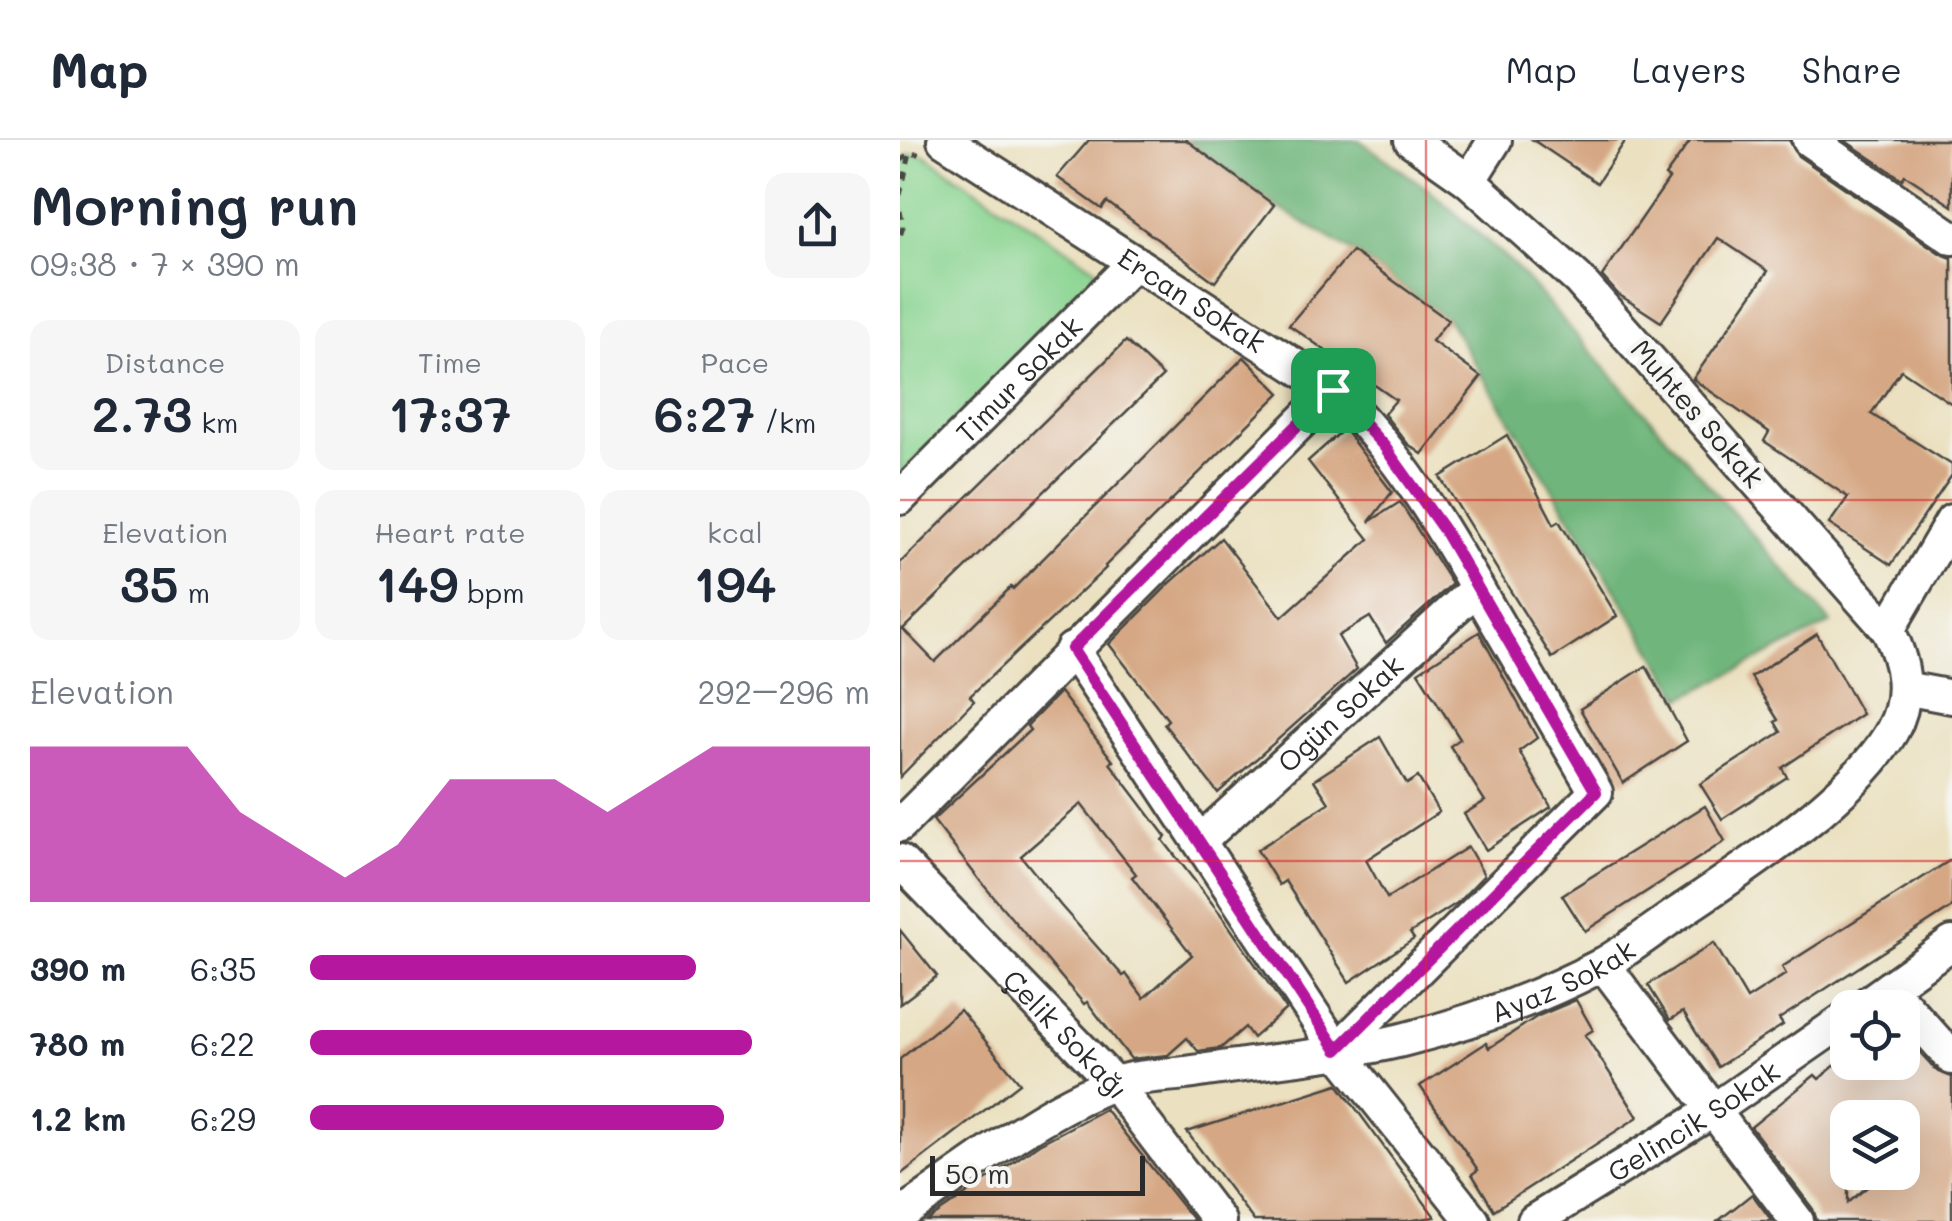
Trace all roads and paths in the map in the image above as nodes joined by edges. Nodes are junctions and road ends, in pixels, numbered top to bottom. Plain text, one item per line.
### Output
1 (1411, 140) edge
2 (1495, 140) edge
3 (1810, 140) edge
4 (934, 147) edge
5 (910, 154) junction
6 (900, 161) edge
7 (1469, 181) junction
8 (900, 195) edge
9 (900, 211) edge
10 (900, 236) edge
11 (1952, 238) edge
12 (1135, 262) junction
13 (1333, 390) junction
14 (900, 498) edge
15 (1952, 521) edge
16 (1477, 588) junction
17 (1888, 630) junction
18 (1072, 649) junction
19 (1904, 688) junction
20 (1952, 697) edge
21 (900, 824) edge
22 (1201, 840) junction
23 (900, 861) edge
24 (1952, 943) edge
25 (1603, 964) junction
26 (1890, 988) junction
27 (1887, 990) edge
28 (1830, 1029) edge
29 (1337, 1050) junction
30 (1952, 1058) edge
31 (1114, 1083) junction
32 (1714, 1110) junction
33 (900, 1215) edge
34 (1218, 1221) edge
35 (1474, 1221) edge
36 (1534, 1221) edge
37 (1797, 1221) edge

1 - 7 street, Muhtes Sokak
2 - 7 street
3 - 11 street
4 - 5 path
4 - 12 street, Ercan Sokak
5 - 6 path
5 - 8 path
7 - 17 street, Muhtes Sokak
9 - 10 path
12 - 13 street, Ercan Sokak
12 - 14 street, Timur Sokak
13 - 16 street, Ercan Sokak
13 - 18 street
15 - 17 street
16 - 22 street, Ogün Sokak
16 - 29 street, Ercan Sokak
17 - 19 street, Muhtes Sokak
18 - 21 street
18 - 22 street
19 - 20 street
19 - 25 street, Ayaz Sokak
22 - 29 street
23 - 31 street, Çelik Sokağı
24 - 26 street
25 - 29 street, Ayaz Sokak
25 - 32 street
26 - 27 street
26 - 30 street
28 - 32 street, Gelincik Sokak
29 - 31 street, Ayaz Sokak
29 - 35 street
31 - 33 street, Ayaz Sokak
31 - 34 street, Çelik Sokağı
32 - 36 street, Gelincik Sokak
32 - 37 street

